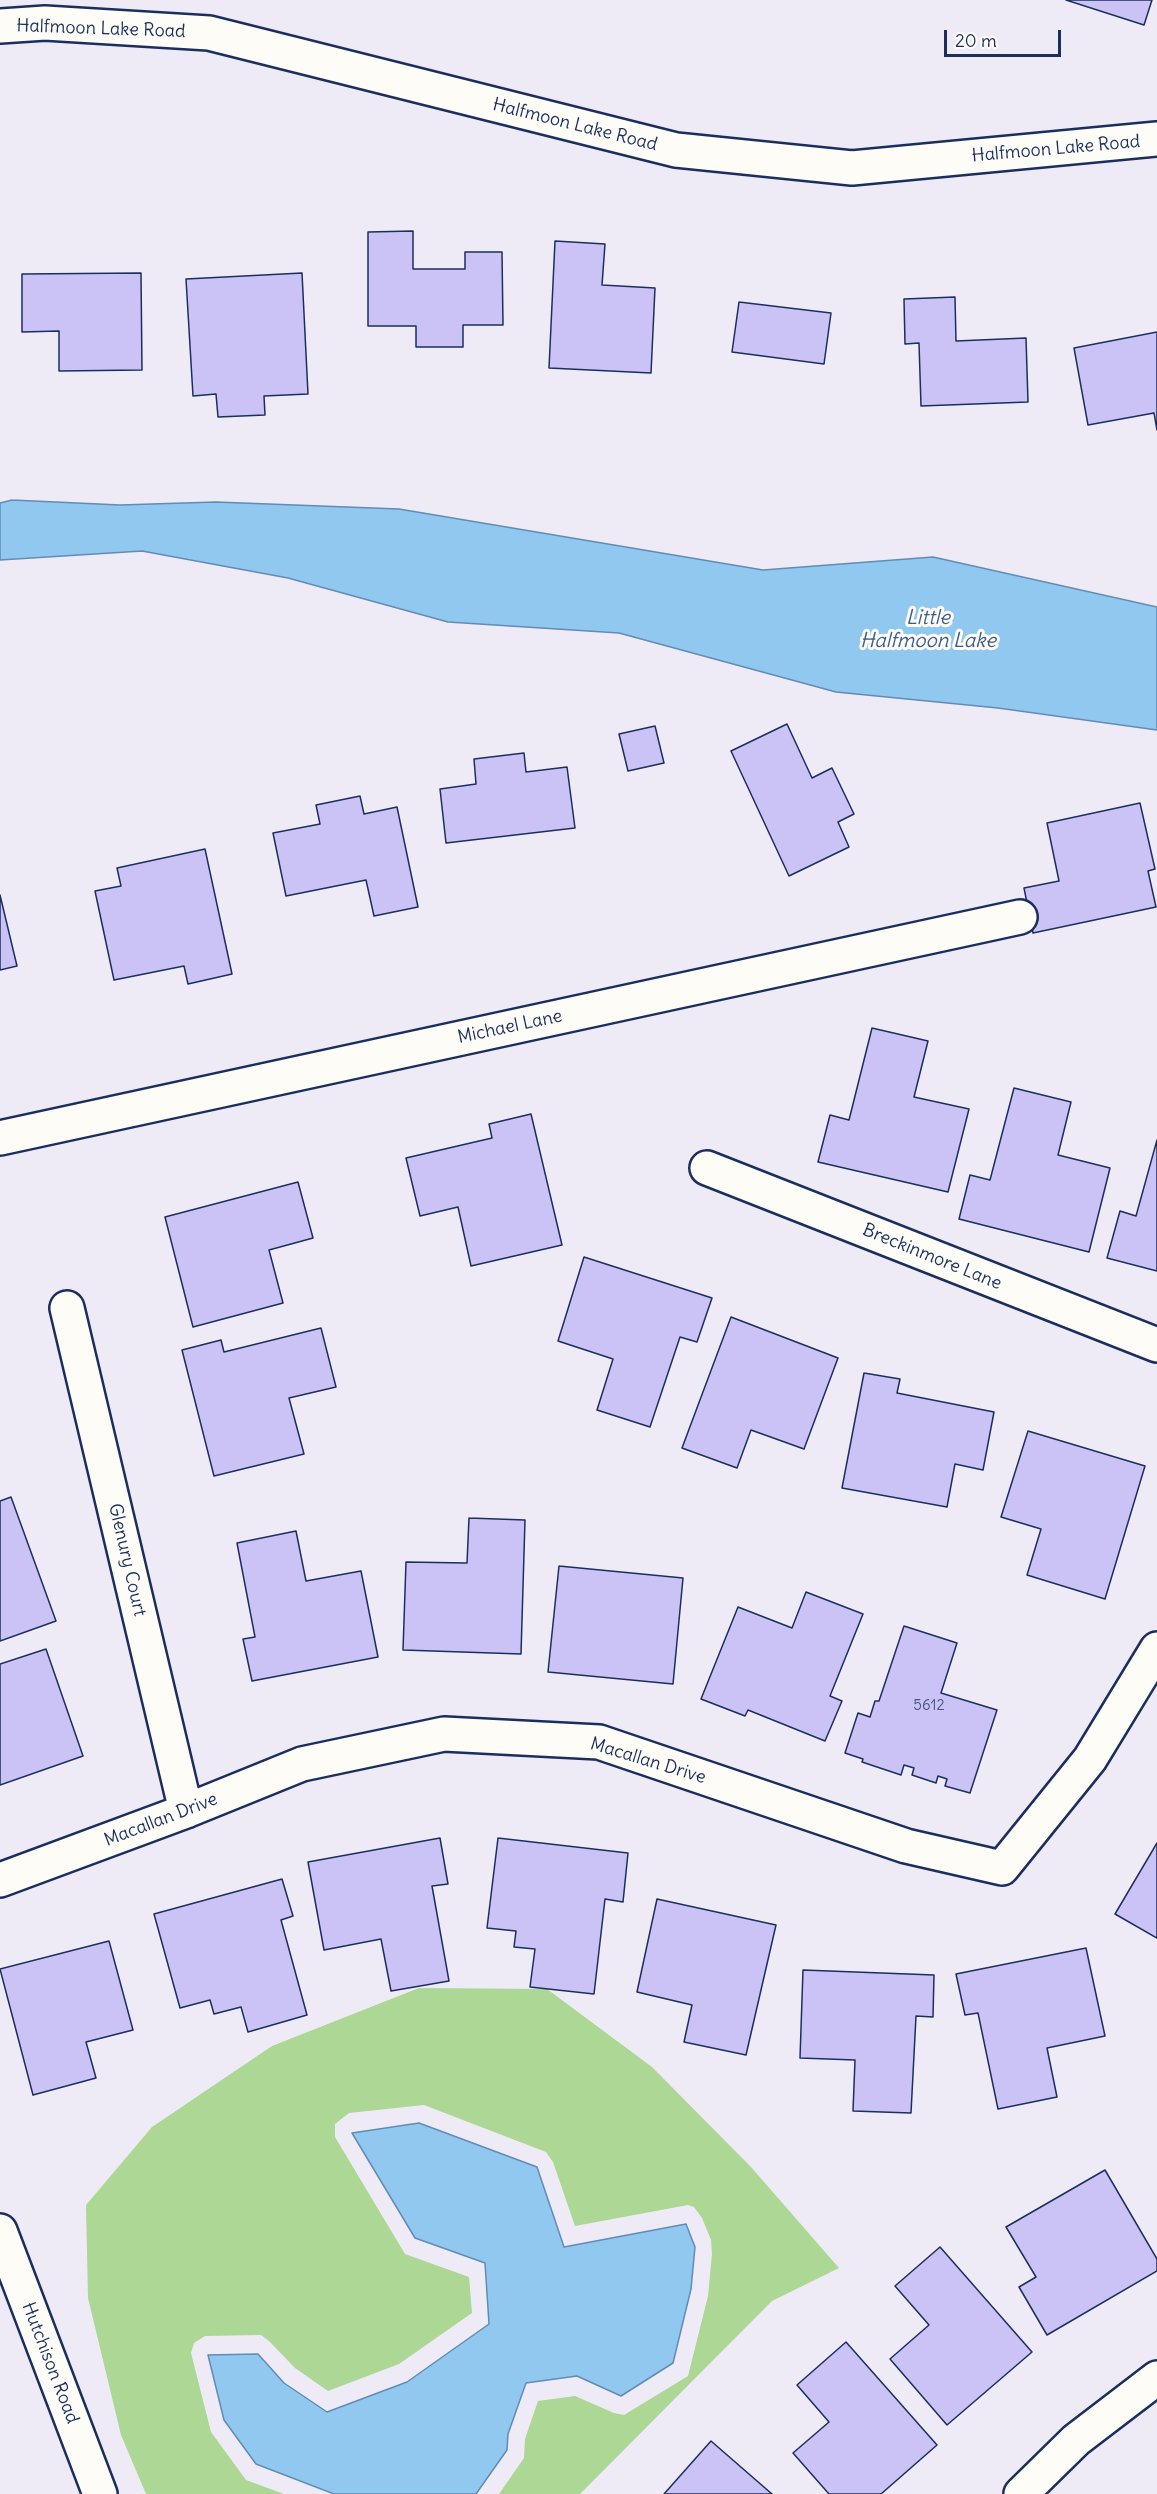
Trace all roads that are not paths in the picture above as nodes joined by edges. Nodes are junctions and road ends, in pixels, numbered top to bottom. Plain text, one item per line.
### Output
1 (0, 26) edge
2 (1157, 139) edge
3 (1020, 917) dead end
4 (0, 1138) edge
5 (707, 1168) dead end
6 (67, 1308) dead end
7 (1157, 1345) edge
8 (1157, 1649) edge
9 (186, 1811) junction
10 (0, 1880) edge
11 (0, 2231) edge
12 (1157, 2378) edge
13 (100, 2494) edge
14 (1021, 2494) edge

1 - 2 street, Halfmoon Lake Road
3 - 4 street, Michael Lane
5 - 7 street, Breckinmore Lane
6 - 9 street, Glenury Court
8 - 9 street, Macallan Drive
9 - 10 street, Macallan Drive
11 - 13 street, Hutchison Road
12 - 14 street

